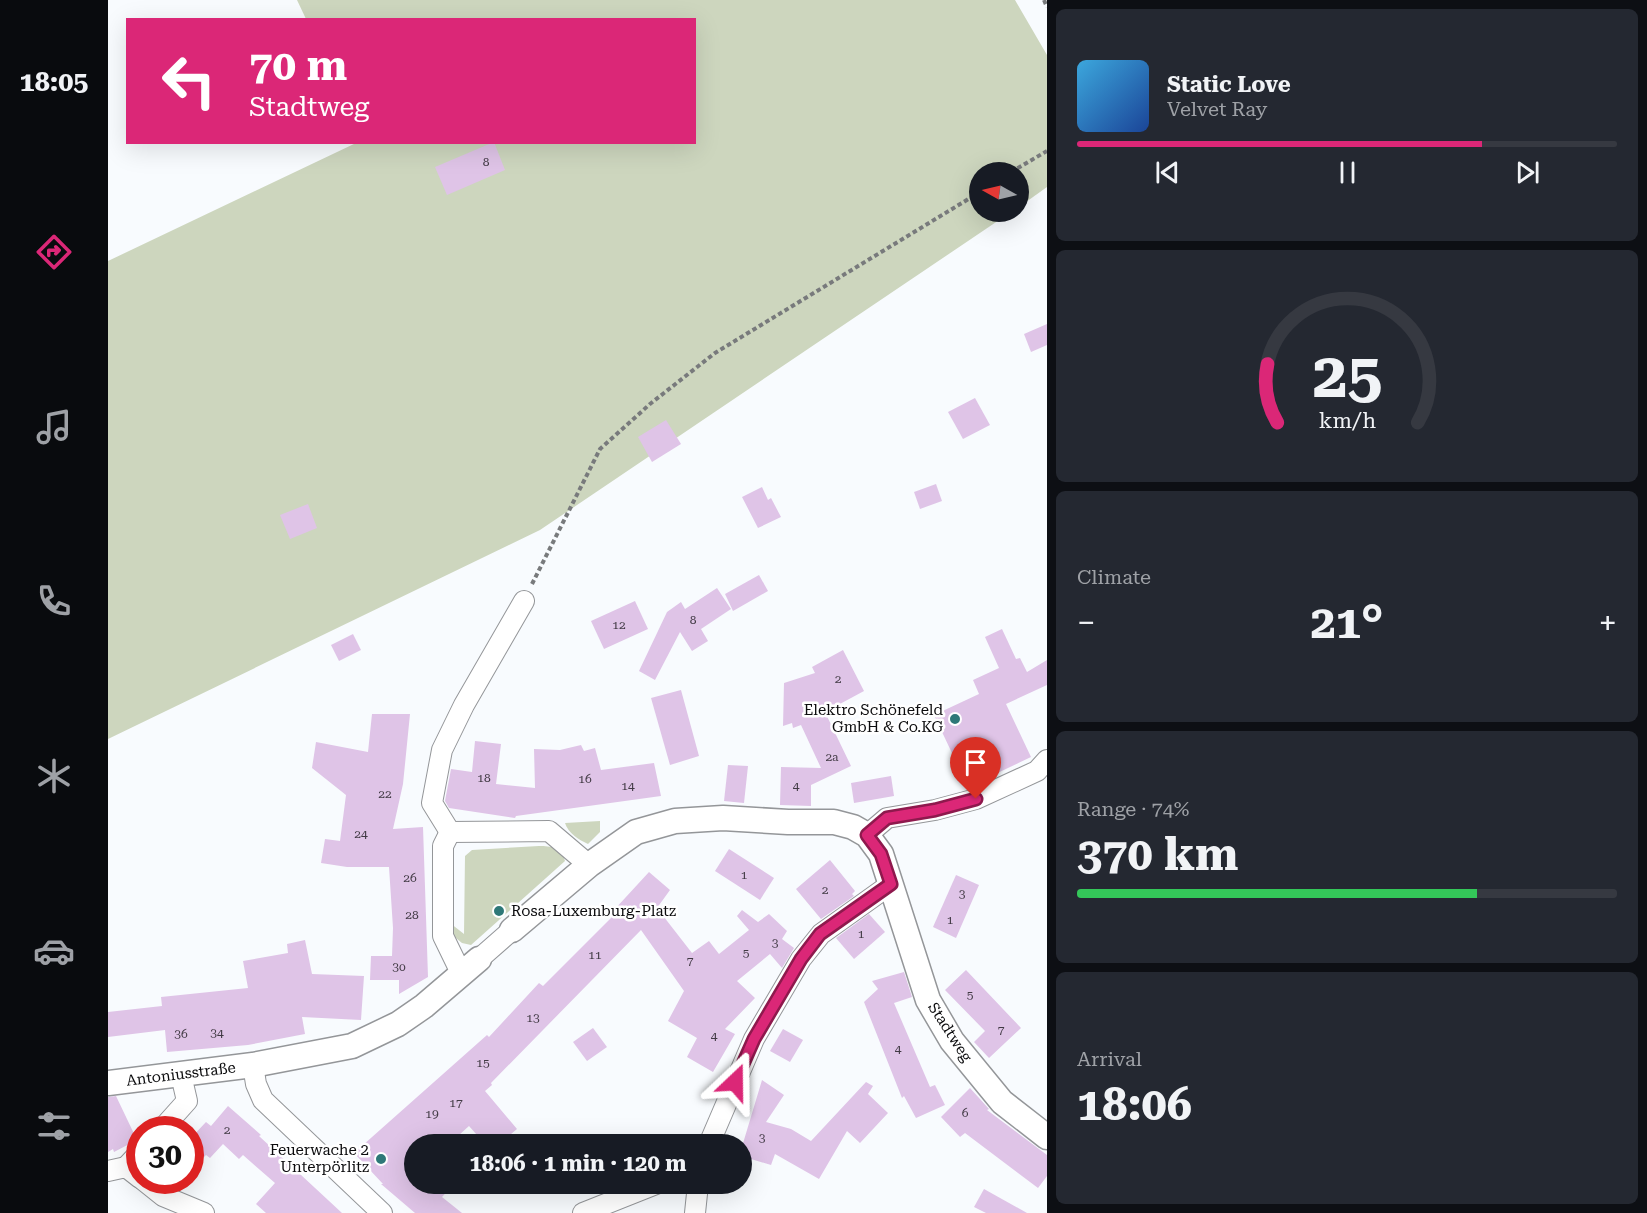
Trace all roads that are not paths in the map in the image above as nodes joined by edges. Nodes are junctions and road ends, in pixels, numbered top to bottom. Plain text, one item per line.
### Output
1 (524, 601) road end
2 (1047, 760) edge
3 (450, 832) junction
4 (867, 835) junction
5 (589, 865) junction
6 (891, 884) junction
7 (512, 930) joint
8 (470, 966) junction
9 (253, 1065) junction
10 (181, 1075) junction
11 (108, 1083) edge
12 (174, 1116) edge
13 (713, 1134) edge
14 (1047, 1137) edge
15 (160, 1194) edge
16 (631, 1194) edge
17 (697, 1194) edge
18 (204, 1213) edge
19 (382, 1213) edge
20 (583, 1213) edge
21 (695, 1213) edge

1 - 3 street
2 - 4 street
3 - 5 street
3 - 8 street
4 - 5 street
4 - 6 street, Stadtweg
5 - 7 street
6 - 13 street
6 - 14 street, Stadtweg
7 - 8 street
8 - 9 street
9 - 10 street, Antoniusstraße
9 - 19 street
10 - 11 street, Antoniusstraße
10 - 12 street
15 - 18 street
16 - 20 street
17 - 21 street

